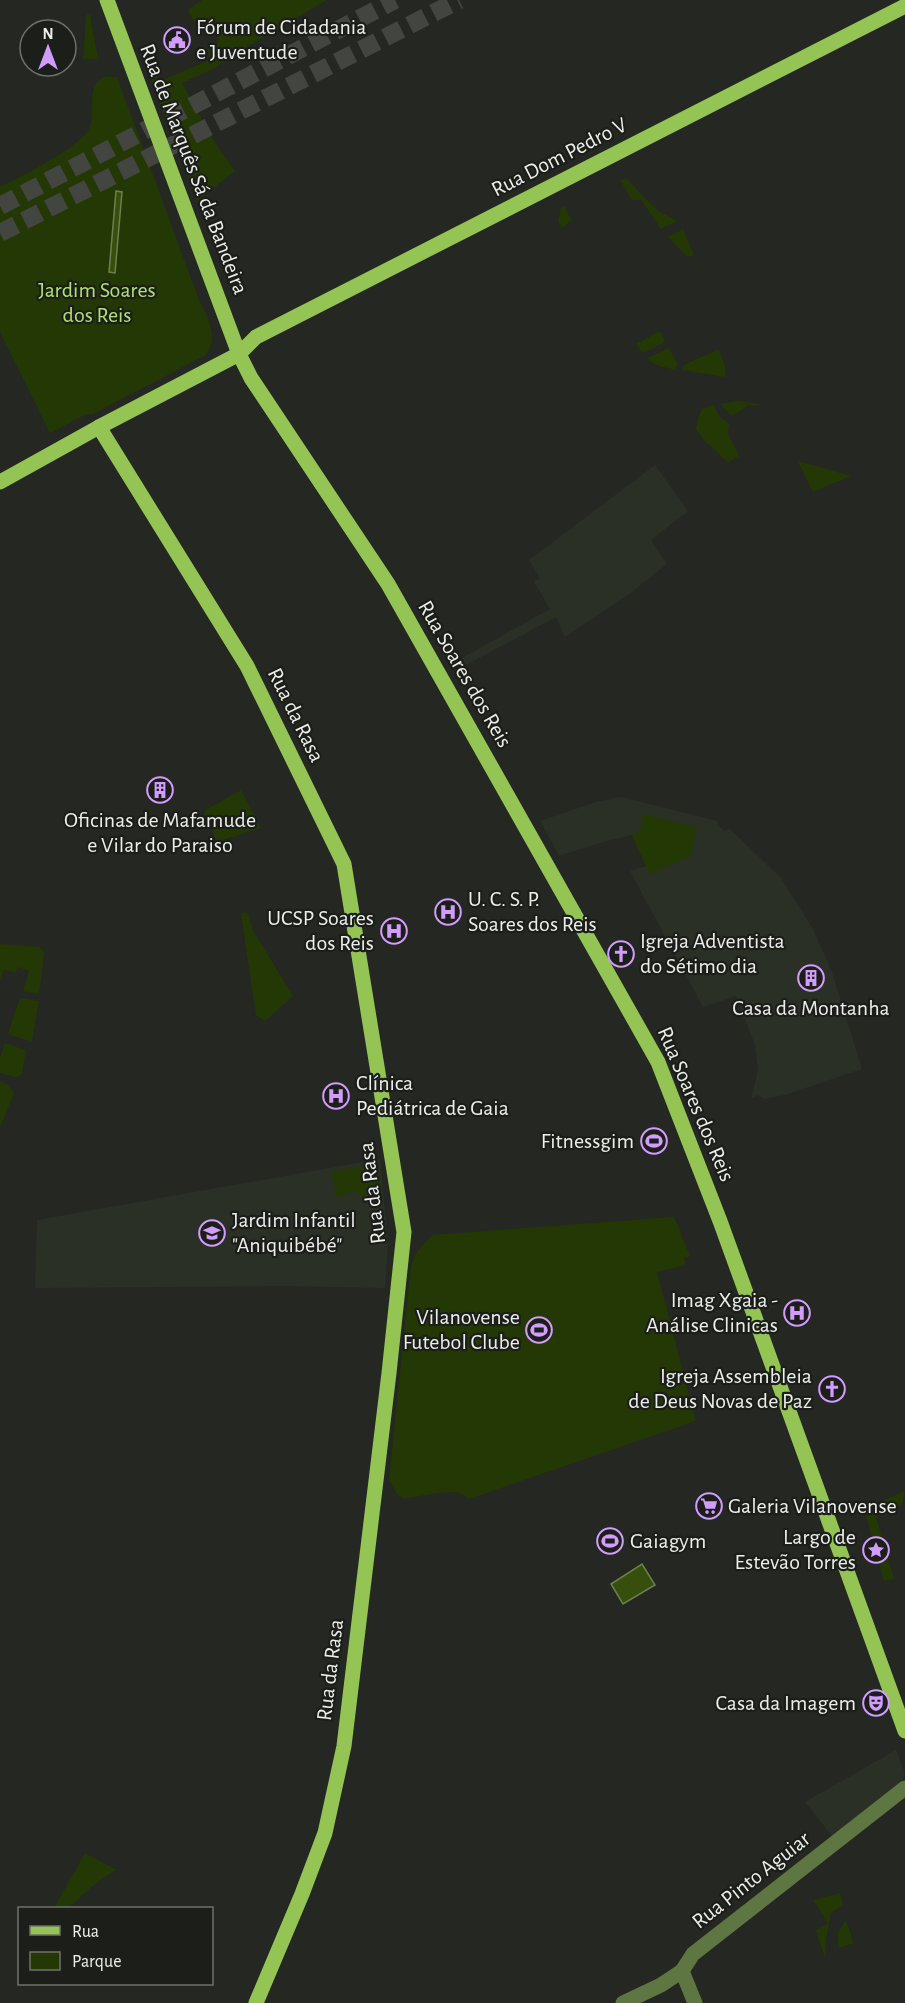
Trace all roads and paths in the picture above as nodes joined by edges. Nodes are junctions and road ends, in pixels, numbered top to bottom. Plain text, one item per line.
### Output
1 (108, 0) edge
2 (905, 6) edge
3 (239, 354) junction
4 (99, 427) junction
5 (0, 482) edge
6 (905, 1731) edge
7 (905, 1788) edge
8 (682, 1971) junction
9 (256, 2003) edge
10 (623, 2003) edge
11 (695, 2003) edge

1 - 3 main road, Rua de Marquês Sá da Bandeira
2 - 3 main road, Rua Dom Pedro V
3 - 4 main road, Rua Dom Pedro V
3 - 6 main road, Rua Soares dos Reis
4 - 5 main road, Rua Dom Pedro V
4 - 9 main road, Rua da Rasa
7 - 8 street, Rua Pinto Aguiar
8 - 10 street, Rua Pinto Aguiar
8 - 11 street

